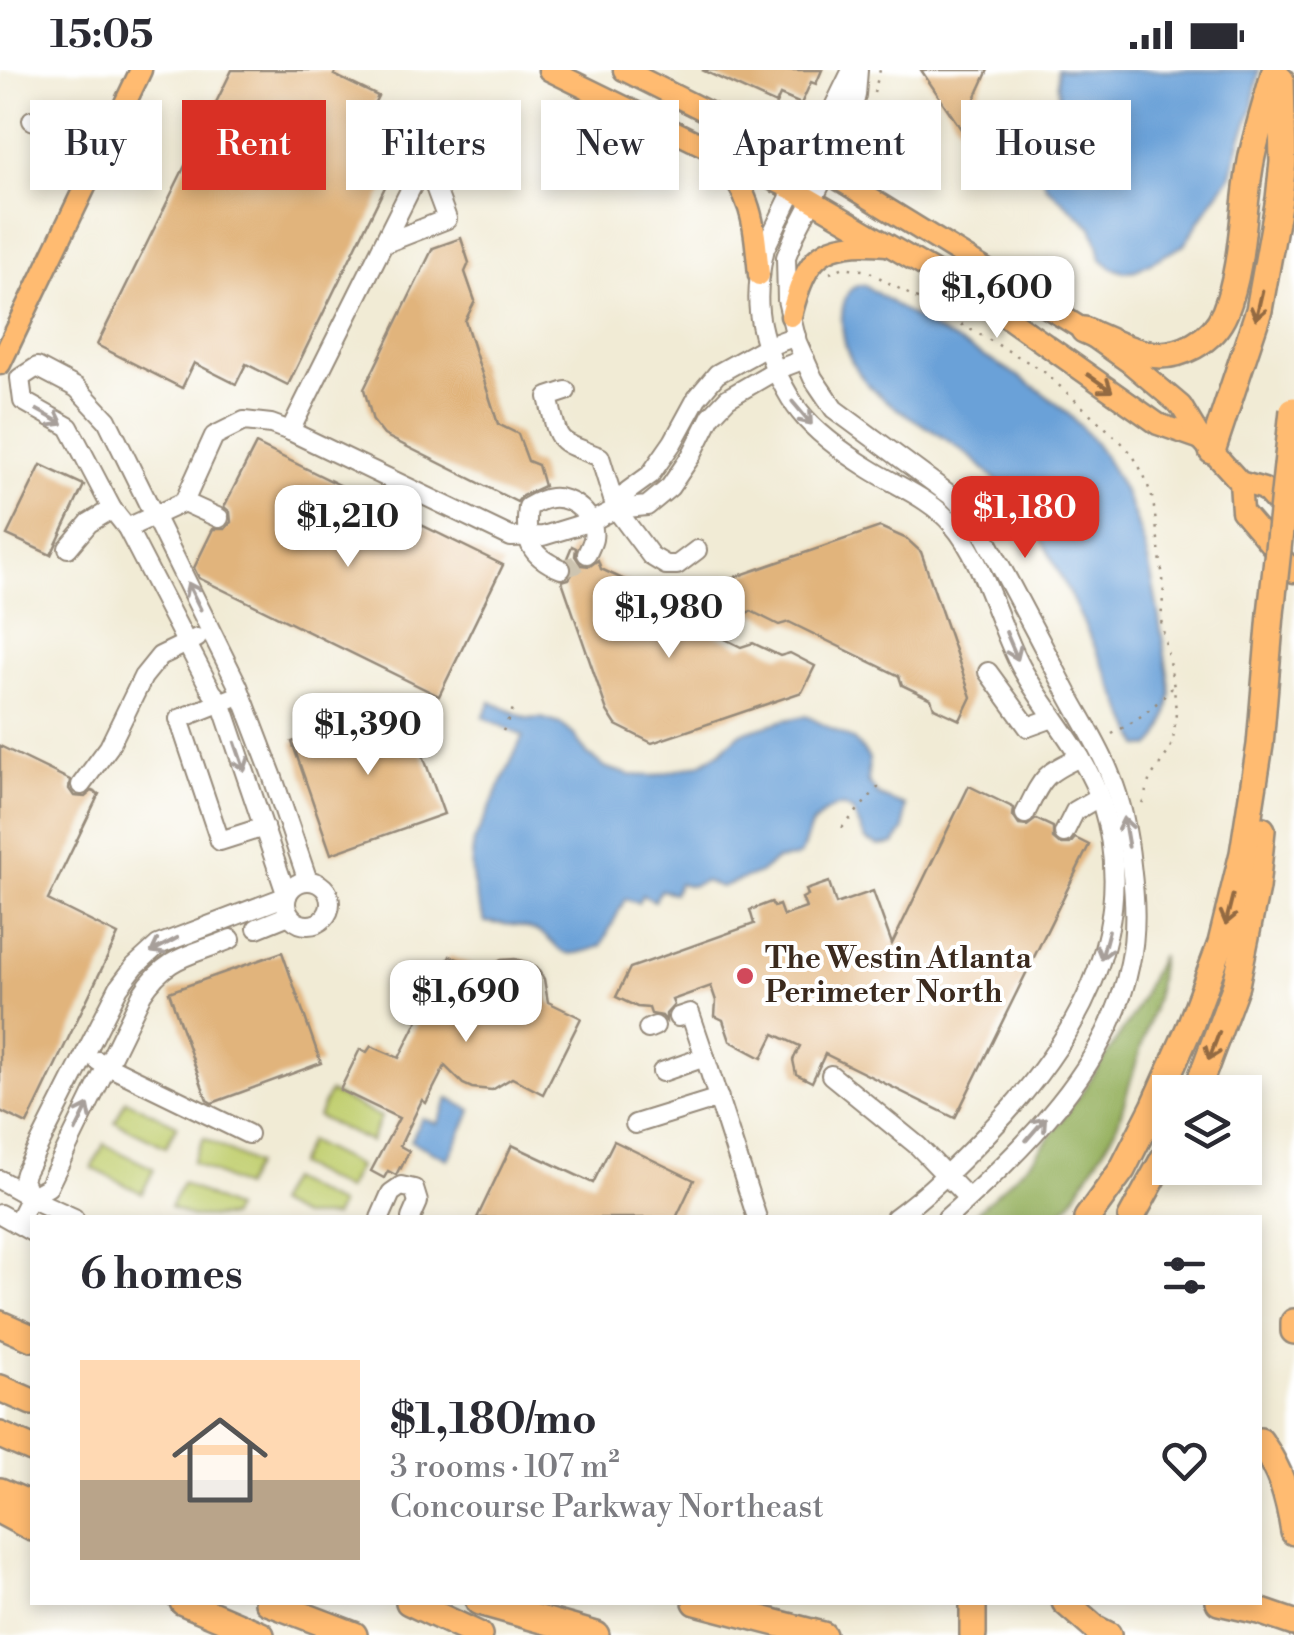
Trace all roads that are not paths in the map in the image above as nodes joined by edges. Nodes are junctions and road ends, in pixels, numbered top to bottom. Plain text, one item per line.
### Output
1 (141, 70) edge
2 (550, 70) edge
3 (624, 70) edge
4 (855, 70) edge
5 (1278, 70) edge
6 (127, 100) edge
7 (844, 100) edge
8 (699, 108) edge
9 (699, 143) edge
10 (84, 190) edge
11 (742, 190) edge
12 (793, 190) edge
13 (806, 190) edge
14 (856, 190) edge
15 (803, 195) junction
16 (383, 244) junction
17 (889, 246) junction
18 (759, 275) junction
19 (793, 326) junction
20 (1084, 330) junction
21 (766, 347) junction
22 (805, 359) junction
23 (0, 365) edge
24 (776, 370) junction
25 (20, 378) junction
26 (566, 392) dead end
27 (1294, 399) edge
28 (1293, 410) edge
29 (290, 431) junction
30 (1207, 445) junction
31 (1240, 482) junction
32 (184, 502) junction
33 (112, 509) junction
34 (616, 509) junction
35 (155, 516) junction
36 (219, 518) dead end
37 (592, 521) junction
38 (1294, 523) edge
39 (127, 528) junction
40 (528, 538) junction
41 (68, 548) dead end
42 (698, 550) dead end
43 (587, 554) dead end
44 (561, 568) dead end
45 (1294, 572) edge
46 (211, 631) junction
47 (187, 643) junction
48 (988, 672) dead end
49 (242, 695) junction
50 (221, 702) junction
51 (1053, 718) junction
52 (1260, 745) junction
53 (1080, 757) junction
54 (81, 785) dead end
55 (1099, 796) junction
56 (1025, 814) dead end
57 (264, 827) junction
58 (1064, 832) dead end
59 (308, 881) junction
60 (288, 905) junction
61 (218, 922) junction
62 (256, 928) dead end
63 (678, 1017) dead end
64 (84, 1054) junction
65 (705, 1056) junction
66 (107, 1066) junction
67 (662, 1072) dead end
68 (832, 1075) dead end
69 (1202, 1075) edge
70 (719, 1098) junction
71 (635, 1124) dead end
72 (248, 1134) dead end
73 (946, 1174) junction
74 (766, 1178) dead end
75 (0, 1180) edge
76 (1152, 1181) edge
77 (747, 1184) junction
78 (30, 1196) junction
79 (968, 1198) junction
80 (68, 1215) edge
81 (381, 1215) edge
82 (412, 1215) edge
83 (757, 1215) edge
84 (899, 1215) edge
85 (950, 1215) edge
86 (1090, 1215) edge
87 (1134, 1215) edge
88 (16, 1223) edge
89 (0, 1312) edge
90 (1294, 1322) edge
91 (30, 1323) edge
92 (0, 1324) edge
93 (1294, 1332) edge
94 (30, 1337) edge
95 (0, 1388) edge
96 (30, 1401) edge
97 (0, 1436) edge
98 (1262, 1444) edge
99 (30, 1449) edge
100 (0, 1491) edge
101 (30, 1505) edge
102 (0, 1511) edge
103 (30, 1527) edge
104 (1294, 1532) edge
105 (189, 1605) edge
106 (276, 1605) edge
107 (415, 1605) edge
108 (490, 1605) edge
109 (708, 1605) edge
110 (973, 1605) edge
111 (1069, 1605) edge
112 (1232, 1605) edge
113 (1294, 1623) edge
114 (261, 1635) edge
115 (354, 1635) edge
116 (480, 1635) edge
117 (596, 1635) edge
118 (823, 1635) edge
119 (974, 1635) edge
120 (1108, 1635) edge

1 - 6 main road
2 - 9 main road
3 - 8 main road
4 - 7 street
5 - 20 highway
5 -> 30 highway
10 - 23 main road
11 - 18 main road
12 - 15 main road
13 - 15 street
14 - 20 main road
15 - 17 main road
15 - 18 street
15 - 19 street
16 - 16 street
16 - 29 street
17 - 19 main road
17 -> 30 main road
18 - 21 street
19 - 21 street
19 - 22 street
20 - 30 main road
21 - 24 street
21 - 34 street
22 - 24 street
79 -> 22 street
23 - 25 street
24 - 34 street
24 -> 51 street
25 -> 33 street
25 - 35 street
26 - 34 street
27 - 28 highway
28 - 52 highway, bridge
29 - 32 street
29 - 40 street
30 - 31 main road
31 - 38 main road
31 - 45 main road
32 - 35 street
32 - 36 street
33 - 39 street
33 - 41 street
34 - 37 street
34 - 42 street
35 - 39 street
46 -> 35 street
37 - 40 street
37 - 40 street
37 - 43 street
39 - 47 street
40 - 44 street
46 - 47 street
46 - 49 street
47 - 50 street
47 - 54 street
48 - 51 street
49 - 50 street
49 - 59 street
50 -> 57 street
50 - 57 street
51 - 53 street
52 -> 69 highway
52 -> 86 highway
53 - 55 street
53 - 56 street
55 - 58 street
55 -> 73 street
57 - 60 street
59 - 60 street
59 - 60 street
60 - 61 street
60 - 62 street
61 -> 64 street
61 - 66 street
63 - 65 street
64 - 66 street
64 - 78 street
65 - 67 street
65 - 70 street
66 - 72 street
78 -> 66 street
68 - 73 street
70 - 71 street
70 - 77 street
73 - 79 street
73 - 84 street
74 - 77 street
75 - 78 street
76 - 87 highway
77 - 83 street
78 - 80 street
78 - 88 street
79 - 85 street
81 - 82 street
89 - 91 highway
90 - 93 highway
92 - 94 highway
95 - 96 highway
97 - 99 highway
98 - 104 highway
100 - 101 highway
102 - 103 highway
105 - 114 highway
106 - 115 highway
107 - 116 highway
108 - 117 highway
109 - 118 highway
110 - 119 highway
111 - 120 highway
112 - 113 highway

